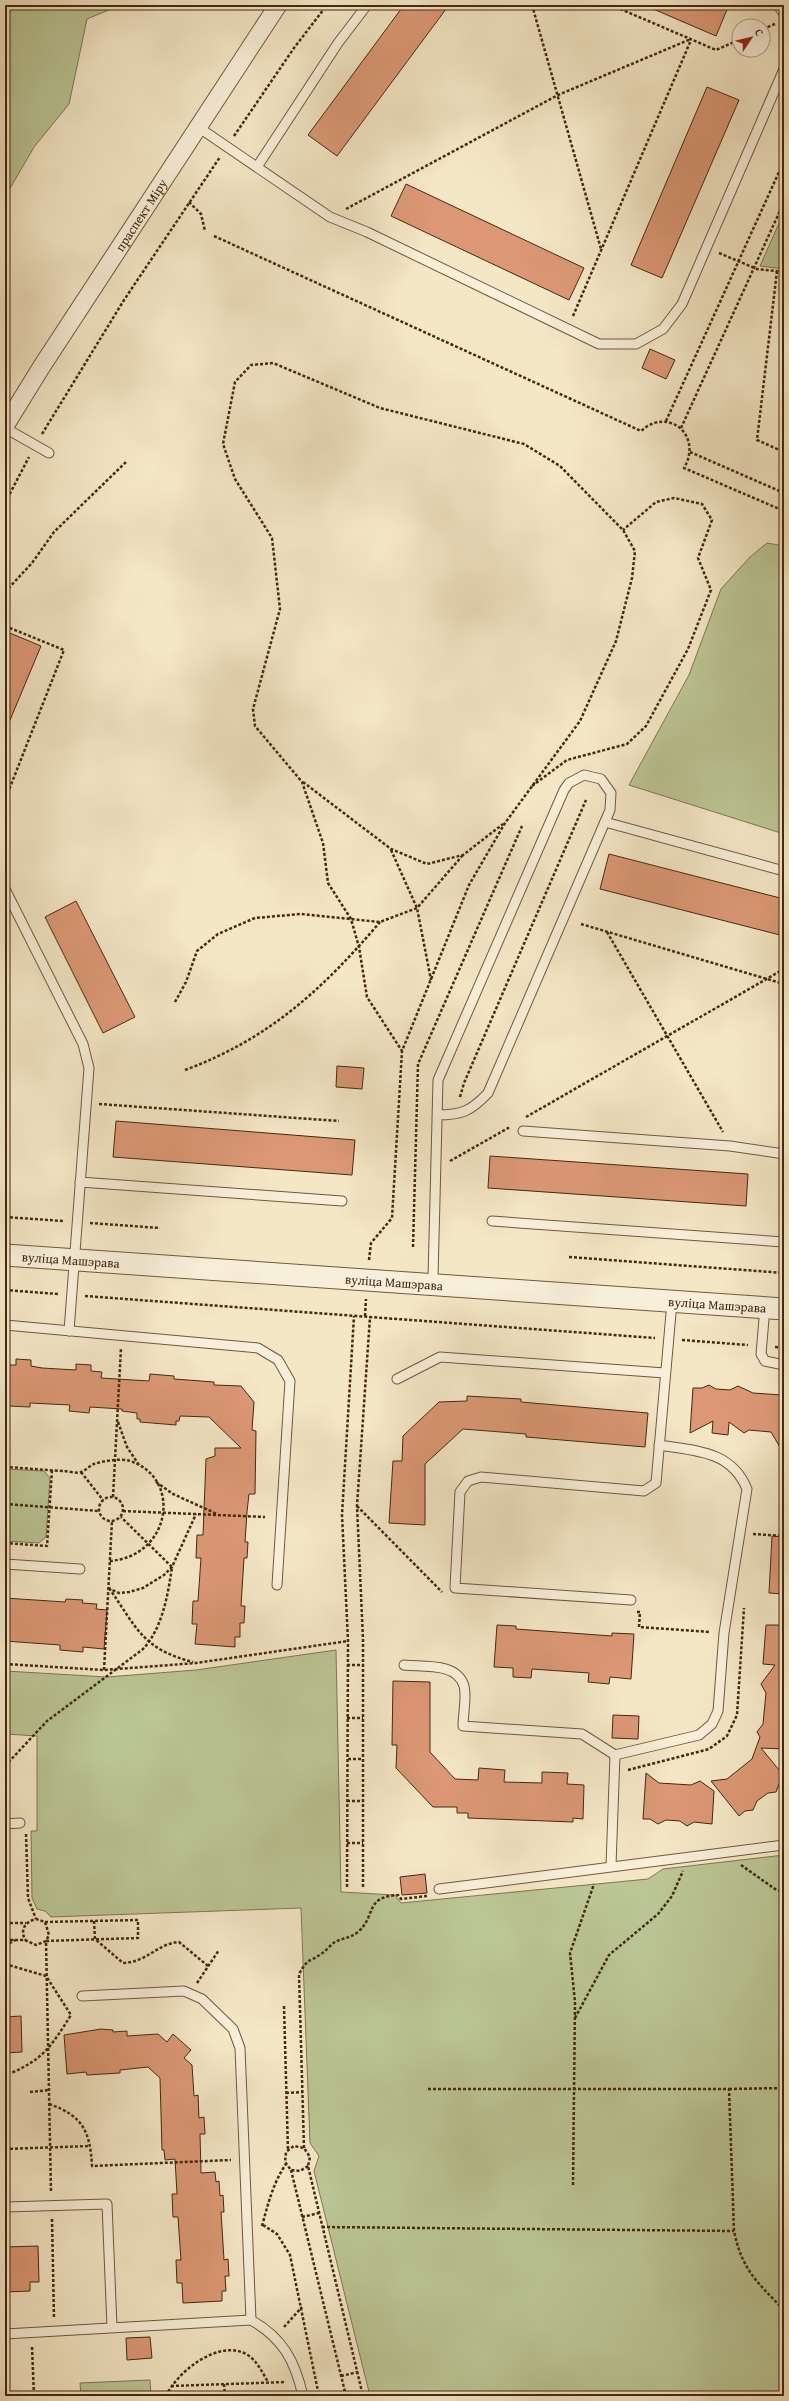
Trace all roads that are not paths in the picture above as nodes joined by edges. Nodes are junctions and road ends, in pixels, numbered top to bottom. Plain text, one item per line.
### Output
1 (278, 5) edge
2 (367, 5) edge
3 (778, 5) edge
4 (784, 14) edge
5 (784, 69) edge
6 (198, 127) junction
7 (257, 167) junction
8 (5, 427) edge
9 (49, 453) dead end
10 (605, 822) junction
11 (784, 871) edge
12 (5, 889) edge
13 (437, 1115) junction
14 (523, 1131) dead end
15 (784, 1154) edge
16 (80, 1182) junction
17 (342, 1201) dead end
18 (492, 1221) dead end
19 (784, 1242) edge
20 (5, 1255) edge
21 (75, 1260) junction
22 (433, 1285) junction
23 (672, 1302) junction
24 (774, 1308) edge
25 (5, 1325) edge
26 (69, 1331) junction
27 (784, 1365) edge
28 (665, 1373) junction
29 (397, 1379) dead end
30 (659, 1445) junction
31 (5, 1564) edge
32 (80, 1568) dead end
33 (277, 1585) dead end
34 (631, 1600) dead end
35 (404, 1665) dead end
36 (615, 1755) junction
37 (5, 1824) edge
38 (23, 1825) road end
39 (784, 1845) edge
40 (611, 1866) junction
41 (439, 1889) road end
42 (82, 1996) dead end
43 (5, 2207) edge
44 (251, 2320) junction
45 (112, 2327) junction
46 (5, 2334) edge
47 (303, 2396) edge

1 - 6 street, праспект Міру
2 - 7 lane
3 - 4 lane
5 - 7 lane
6 - 7 lane
6 - 8 street, праспект Міру
8 - 9 lane
10 - 11 lane
10 - 13 lane
10 - 13 lane
12 - 16 lane
13 - 22 lane
14 - 15 lane
16 - 17 lane
16 - 21 lane
18 - 19 lane
20 - 21 street, вуліца Машэрава
21 - 22 street, вуліца Машэрава
21 - 26 lane
22 - 23 street, вуліца Машэрава
23 - 24 street, вуліца Машэрава
23 - 28 lane
24 - 27 lane
25 - 26 lane
26 - 33 lane
28 - 29 lane
28 - 30 lane
30 - 34 lane
30 - 36 lane
31 - 32 lane
35 - 36 lane
36 - 40 lane
37 - 38 lane
39 - 40 lane
40 - 41 lane
42 - 44 lane
43 - 45 lane
44 - 45 lane
44 - 47 lane
45 - 46 lane

